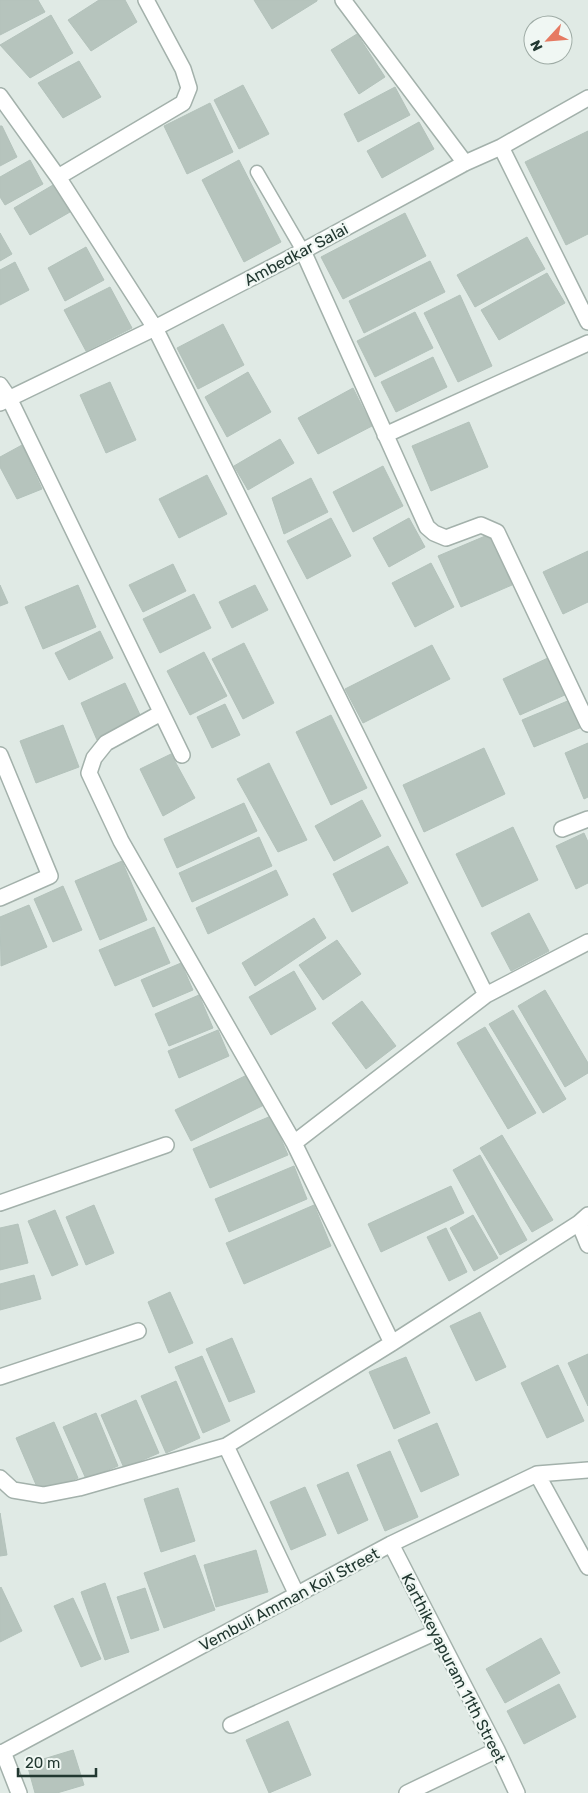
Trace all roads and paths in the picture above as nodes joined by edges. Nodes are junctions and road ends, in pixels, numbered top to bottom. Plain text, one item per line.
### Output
1 (146, 0) edge
2 (347, 1) edge
3 (0, 96) edge
4 (588, 98) edge
5 (501, 147) junction
6 (465, 163) junction
7 (257, 172) dead end
8 (58, 176) junction
9 (303, 251) junction
10 (588, 322) edge
11 (155, 328) junction
12 (588, 343) edge
13 (0, 385) edge
14 (4, 400) edge
15 (385, 435) junction
16 (161, 713) junction
17 (588, 724) edge
18 (0, 755) edge
19 (182, 756) dead end
20 (588, 819) edge
21 (562, 829) dead end
22 (0, 898) edge
23 (588, 942) edge
24 (486, 996) junction
25 (294, 1143) junction
26 (166, 1145) dead end
27 (0, 1204) edge
28 (584, 1219) edge
29 (588, 1244) edge
30 (138, 1331) dead end
31 (392, 1343) junction
32 (0, 1377) edge
33 (226, 1446) junction
34 (588, 1470) edge
35 (537, 1474) junction
36 (0, 1478) edge
37 (390, 1544) junction
38 (588, 1568) edge
39 (297, 1595) junction
40 (436, 1632) junction
41 (231, 1725) dead end
42 (497, 1750) junction
43 (1, 1753) edge
44 (19, 1793) edge
45 (406, 1793) edge
46 (516, 1793) edge

1 - 8 street
2 - 6 street
3 - 8 street
4 - 5 street, Ambedkar Salai
5 - 6 street, Ambedkar Salai
5 - 10 street
6 - 9 street, Ambedkar Salai
7 - 9 lane
8 - 11 street
9 - 11 street, Ambedkar Salai
9 - 15 street
11 - 14 street, Ambedkar Salai
11 - 24 street
12 - 15 street
13 - 14 street
14 - 16 street
15 - 17 street
16 - 19 street
16 - 25 street
18 - 22 street
20 - 21 street
23 - 24 street
24 - 25 street
25 - 31 street
26 - 27 street
28 - 29 street
28 - 31 street
30 - 32 street
31 - 33 street
33 - 36 street
33 - 39 street
34 - 35 street, Vembuli Amman Koil Street
35 - 37 street, Vembuli Amman Koil Street
35 - 38 street
37 - 39 street, Vembuli Amman Koil Street
37 - 40 street, Karthikeyapuram 11th Street
39 - 43 street, Vembuli Amman Koil Street
40 - 41 street
40 - 42 street, Karthikeyapuram 11th Street
42 - 45 street
42 - 46 street, Karthikeyapuram 11th Street
43 - 44 street

